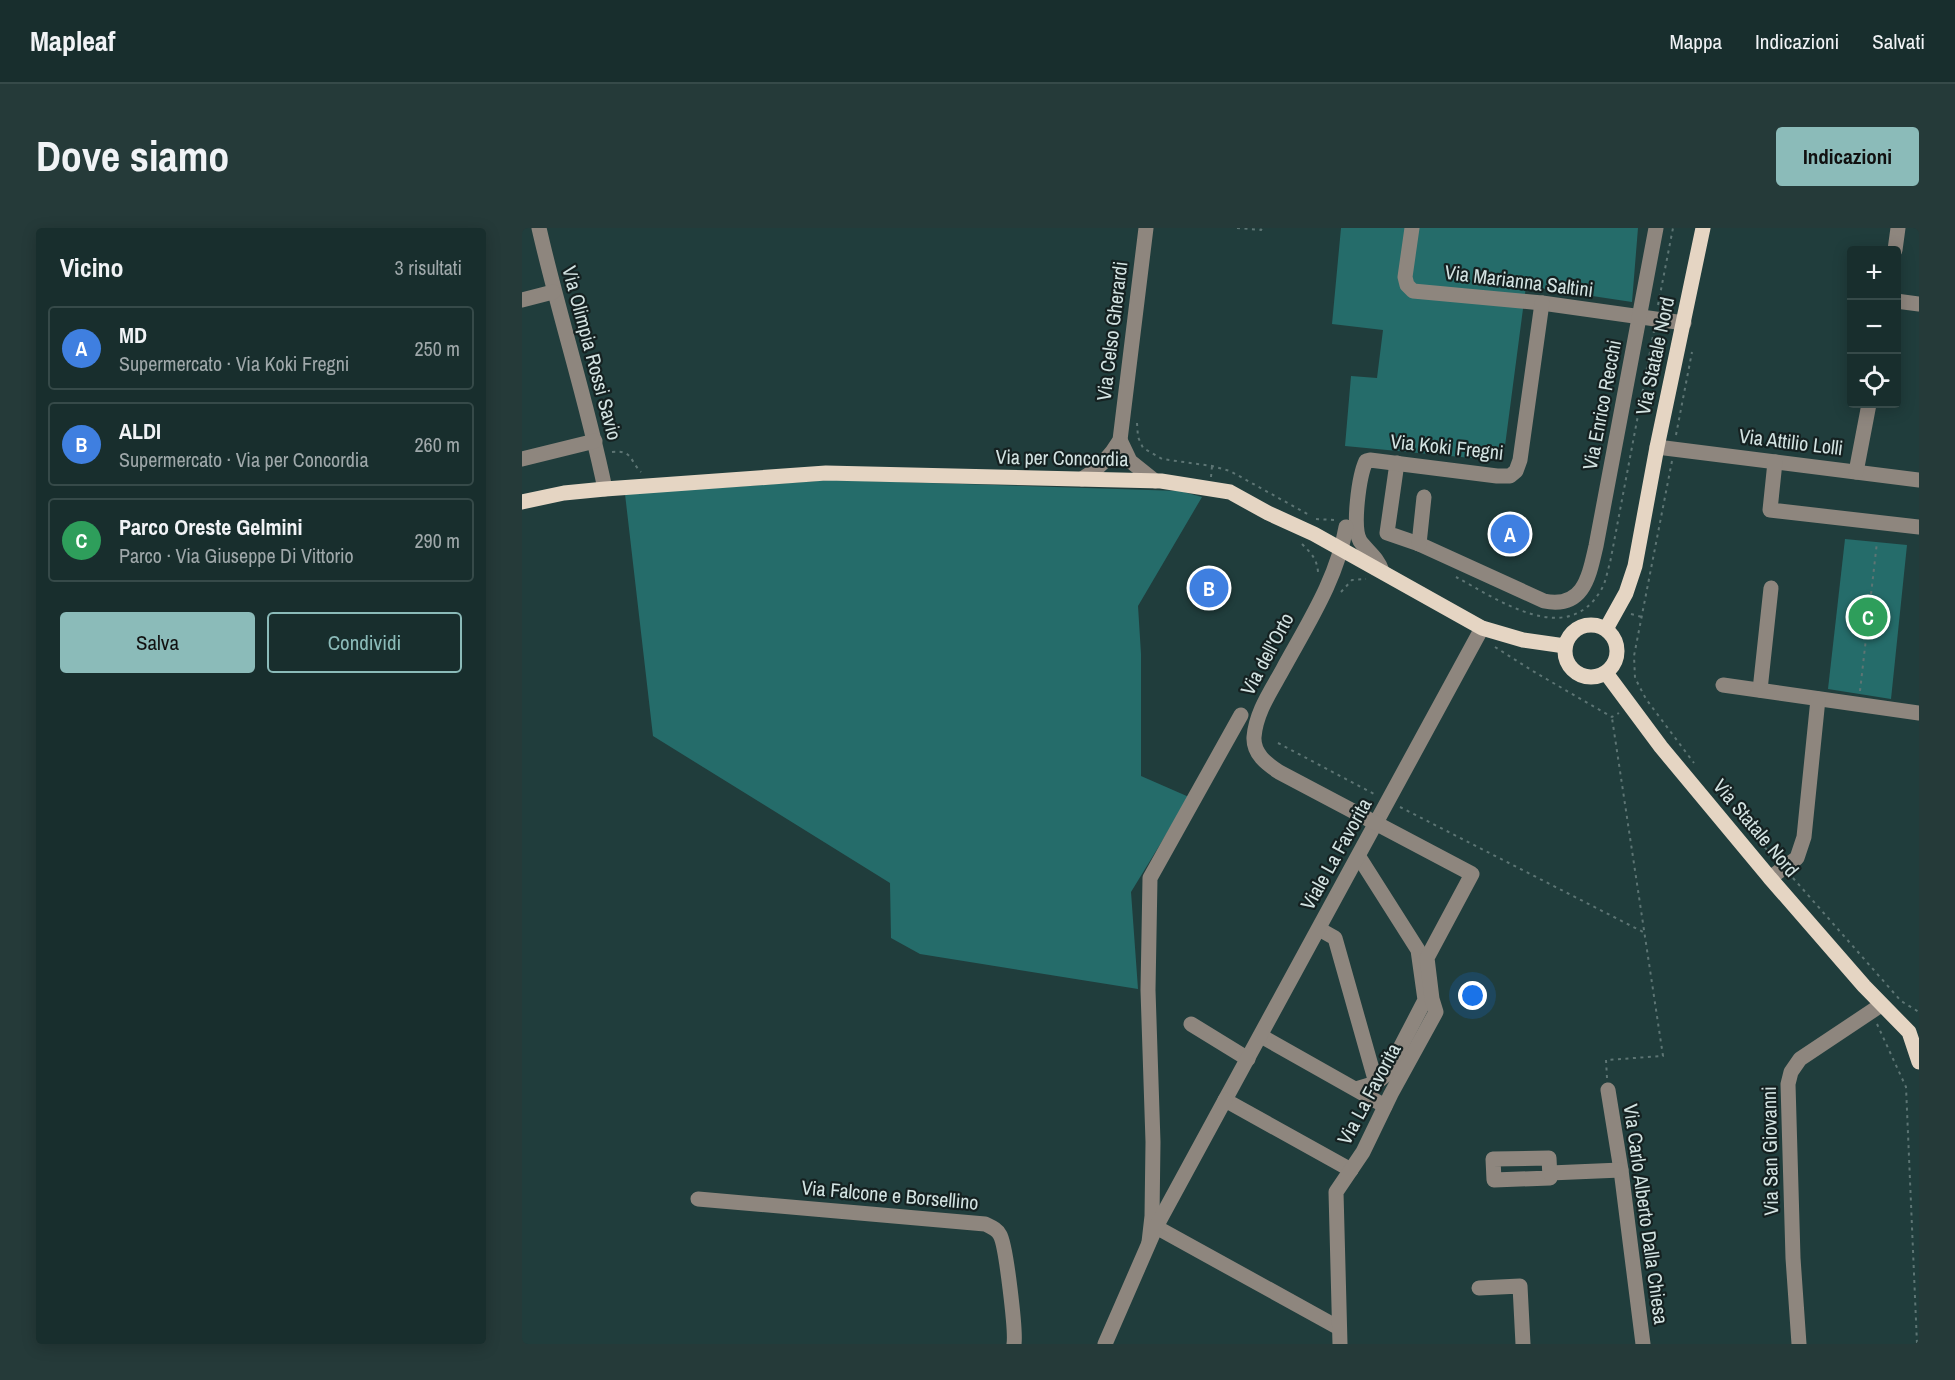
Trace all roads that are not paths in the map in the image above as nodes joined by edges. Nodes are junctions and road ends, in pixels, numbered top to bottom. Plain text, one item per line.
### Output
1 (539, 228) edge
2 (1146, 228) edge
3 (1412, 228) edge
4 (1656, 228) edge
5 (1703, 228) edge
6 (1898, 228) edge
7 (1896, 246) edge
8 (553, 292) junction
9 (522, 300) edge
10 (1901, 302) edge
11 (1542, 303) junction
12 (1919, 304) edge
13 (1640, 317) junction
14 (1684, 323) junction
15 (1868, 408) edge
16 (1120, 440) junction
17 (595, 441) junction
18 (1657, 447) junction
19 (522, 459) edge
20 (1107, 460) junction
21 (1130, 461) junction
22 (1775, 462) junction
23 (1397, 463) junction
24 (1856, 472) junction
25 (1082, 479) junction
26 (1118, 480) junction
27 (1919, 480) edge
28 (1155, 481) junction
29 (604, 489) junction
30 (1424, 497) dead end
31 (522, 502) edge
32 (1353, 525) junction
33 (1919, 527) edge
34 (1314, 534) junction
35 (1419, 544) junction
36 (1342, 549) junction
37 (1382, 571) junction
38 (1771, 588) dead end
39 (1606, 629) junction
40 (1480, 632) junction
41 (1565, 646) junction
42 (1606, 673) junction
43 (1723, 685) dead end
44 (1760, 690) junction
45 (1818, 699) junction
46 (1919, 713) edge
47 (1240, 715) dead end
48 (1377, 824) junction
49 (1359, 857) junction
50 (1472, 874) joint
51 (1770, 878) junction
52 (1319, 929) junction
53 (1881, 1005) junction
54 (1191, 1024) dead end
55 (1914, 1029) edge
56 (1261, 1036) junction
57 (1248, 1059) junction
58 (1919, 1062) edge
59 (1376, 1083) junction
60 (1356, 1089) junction
61 (1608, 1090) road end
62 (1225, 1100) junction
63 (1385, 1106) junction
64 (1351, 1170) junction
65 (1621, 1170) junction
66 (1550, 1173) dead end
67 (698, 1199) dead end
68 (1156, 1227) junction
69 (1149, 1242) junction
70 (1479, 1288) dead end
71 (1339, 1328) junction
72 (1014, 1344) edge
73 (1105, 1344) edge
74 (1340, 1344) edge
75 (1523, 1344) edge
76 (1643, 1344) edge
77 (1799, 1344) edge

1 - 8 street, Via Olimpia Rossi Savio
2 - 16 street, Via Celso Gherardi
3 - 11 street, Via Marianna Saltini
4 - 13 street, Via Enrico Recchi
5 - 14 main road, Via Statale Nord
6 - 7 street
8 - 9 street
8 - 17 street, Via Olimpia Rossi Savio
10 - 12 street
11 - 13 street, Via Marianna Saltini
11 - 23 street, Via Koki Fregni
13 - 14 street, Via Marianna Saltini
13 - 35 street, Via Enrico Recchi
14 - 18 main road, Via Statale Nord
15 - 24 street
16 - 20 street, Via Celso Gherardi
16 - 21 street
17 - 19 street
17 - 29 street, Via Olimpia Rossi Savio
18 - 22 street, Via Attilio Lolli
18 - 39 main road, Via Statale Nord
20 - 25 street, Via Celso Gherardi
20 - 26 street
21 - 26 street
21 - 28 street
22 - 24 street, Via Attilio Lolli
22 - 33 street
23 - 32 street, Via Koki Fregni
23 - 35 street, Via Enrico Recchi
24 - 27 street, Via Attilio Lolli
25 - 26 main road, Via per Concordia
25 - 29 main road, Via per Concordia
26 - 28 main road, Via per Concordia
28 - 34 main road, Via per Concordia
29 - 31 main road, Via per Concordia
30 - 35 street
32 - 34 street
32 - 36 street, Via dell'Orto
32 - 37 street
34 - 36 main road, Via per Concordia
36 - 37 main road, Via per Concordia
36 - 48 street, Via dell'Orto
37 - 40 main road, Via per Concordia
38 - 44 street
39 - 41 main road
39 - 42 main road
40 - 41 main road, Via per Concordia
40 - 48 street, Viale La Favorita
41 - 42 main road
42 - 51 main road, Via Statale Nord
43 - 44 street
44 - 45 street
45 - 46 street
45 - 51 street
47 - 69 street
48 - 49 street, Viale La Favorita
48 - 50 street, Via dell'Orto
49 - 52 street, Viale La Favorita
49 - 59 street
50 - 63 street, Via La Favorita
51 - 53 main road, Via Statale Nord
52 - 56 street, Viale La Favorita
52 - 59 street
53 - 55 main road, Via Statale Nord
53 - 77 street, Via San Giovanni
54 - 57 street
55 - 58 main road
56 - 57 street, Viale La Favorita
56 - 60 street
57 - 62 street, Viale La Favorita
59 - 60 street
60 - 63 street
61 - 65 street, Via Carlo Alberto Dalla Chiesa
62 - 64 street
62 - 68 street, Viale La Favorita
63 - 64 street, Via La Favorita
64 - 71 street, Via La Favorita
65 - 66 street
65 - 76 street, Via Carlo Alberto Dalla Chiesa
67 - 72 street, Via Falcone e Borsellino
68 - 69 street, Viale La Favorita
68 - 71 street
69 - 73 street, Viale La Favorita
70 - 75 street
71 - 74 street, Via La Favorita

